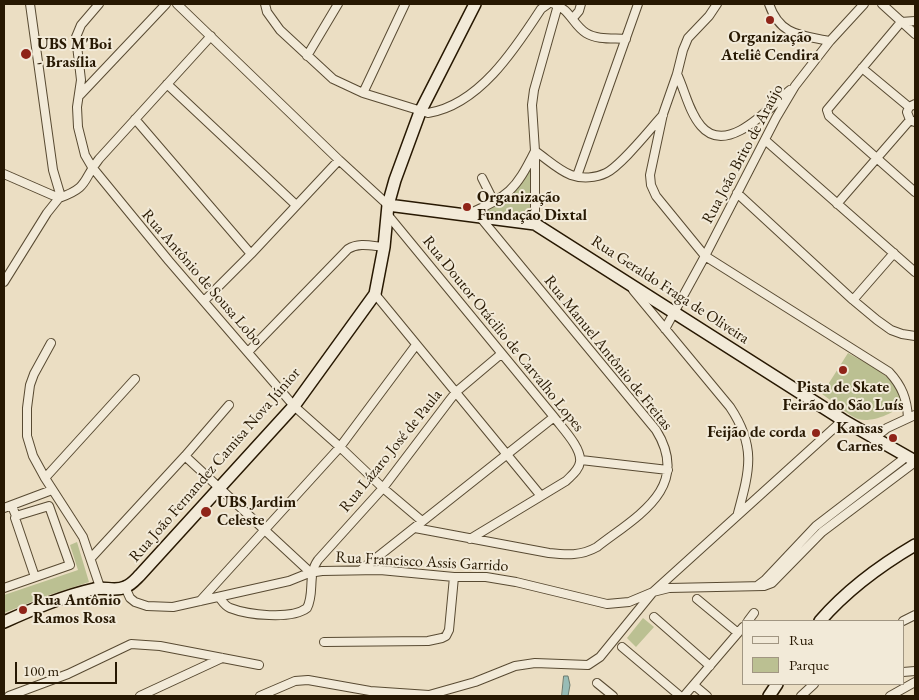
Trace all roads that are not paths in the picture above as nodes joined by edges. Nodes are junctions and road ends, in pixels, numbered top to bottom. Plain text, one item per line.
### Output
1 (30, 4) edge
2 (99, 4) edge
3 (166, 4) edge
4 (177, 4) edge
5 (265, 4) edge
6 (338, 4) edge
7 (405, 4) edge
8 (475, 4) edge
9 (548, 4) edge
10 (556, 4) edge
11 (581, 4) edge
12 (638, 4) edge
13 (717, 4) edge
14 (770, 4) edge
15 (864, 4) edge
16 (882, 4) edge
17 (573, 18) junction
18 (915, 21) edge
19 (902, 22) junction
20 (915, 34) edge
21 (211, 36) junction
22 (626, 38) junction
23 (830, 41) junction
24 (307, 56) junction
25 (862, 68) junction
26 (677, 74) junction
27 (167, 84) junction
28 (795, 86) junction
29 (363, 92) junction
30 (80, 96) junction
31 (912, 105) edge
32 (420, 112) junction
33 (663, 114) junction
34 (135, 119) junction
35 (913, 121) edge
36 (765, 140) junction
37 (535, 152) junction
38 (877, 158) junction
39 (339, 160) junction
40 (92, 167) junction
41 (4, 174) edge
42 (577, 176) junction
43 (482, 178) dead end
44 (915, 192) edge
45 (737, 193) junction
46 (60, 198) junction
47 (494, 202) junction
48 (837, 204) junction
49 (296, 205) junction
50 (388, 209) junction
51 (468, 214) junction
52 (480, 216) junction
53 (535, 224) junction
54 (384, 247) junction
55 (894, 253) junction
56 (251, 254) junction
57 (705, 256) junction
58 (915, 272) edge
59 (625, 280) junction
60 (4, 282) edge
61 (375, 294) junction
62 (854, 300) junction
63 (204, 301) junction
64 (673, 313) junction
65 (665, 329) junction
66 (915, 336) edge
67 (51, 343) dead end
68 (416, 345) junction
69 (248, 352) junction
70 (501, 354) junction
71 (135, 379) dead end
72 (456, 392) junction
73 (229, 405) dead end
74 (294, 406) junction
75 (912, 416) edge
76 (554, 418) junction
77 (843, 420) junction
78 (887, 428) junction
79 (861, 431) junction
80 (873, 438) junction
81 (340, 447) junction
82 (185, 456) junction
83 (508, 456) junction
84 (581, 460) junction
85 (912, 460) edge
86 (668, 470) junction
87 (45, 478) junction
88 (220, 488) junction
89 (383, 488) junction
90 (52, 490) junction
91 (541, 496) junction
92 (12, 506) junction
93 (4, 508) edge
94 (738, 514) junction
95 (16, 516) junction
96 (422, 521) junction
97 (415, 528) junction
98 (265, 529) junction
99 (470, 539) junction
100 (915, 545) edge
101 (91, 558) junction
102 (361, 570) junction
103 (311, 573) junction
104 (35, 577) junction
105 (454, 577) junction
106 (4, 588) edge
107 (124, 588) junction
108 (103, 590) junction
109 (653, 592) junction
110 (219, 597) junction
111 (697, 599) dead end
112 (200, 602) junction
113 (754, 614) dead end
114 (654, 618) dead end
115 (749, 620) edge
116 (821, 620) edge
117 (4, 622) edge
118 (4, 628) edge
119 (740, 630) edge
120 (324, 642) dead end
121 (622, 646) dead end
122 (222, 658) junction
123 (259, 665) dead end
124 (710, 666) junction
125 (915, 682) edge
126 (597, 683) dead end
127 (694, 685) junction
128 (776, 685) edge
129 (813, 685) edge
130 (9, 696) edge
131 (140, 696) edge
132 (260, 696) edge
133 (429, 696) edge
134 (613, 696) edge
135 (680, 696) edge
136 (684, 696) edge
137 (707, 696) edge
138 (769, 696) edge
139 (801, 696) edge
140 (890, 696) edge

1 - 46 street
2 - 30 street, Rua Antônio de Sousa Lobo
3 - 30 street
4 - 21 street, Rua Doutor Otácilio de Carvalho Lopes
5 - 24 street
6 - 24 street
7 - 29 street
8 - 32 main road, Rua João Fernandez Camisa Nova Júnior
9 - 32 street
10 - 17 street
10 - 37 street
11 - 17 street
12 - 22 street
13 - 26 street
14 - 23 street
15 - 23 street, Rua João Brito de Araújo
16 - 19 street
17 - 22 street
18 - 19 street
19 - 20 street
19 - 25 street
21 - 27 street
21 - 39 street, Rua Doutor Otácilio de Carvalho Lopes
22 - 42 street
23 - 28 street, Rua João Brito de Araújo
24 - 29 street
25 - 31 street
25 - 38 street
26 - 28 street
26 - 33 street
27 - 34 street
27 - 49 street
28 - 36 street, Rua João Brito de Araújo
29 - 32 street
30 - 40 street, Rua Antônio de Sousa Lobo
31 - 35 street
32 - 50 main road, Rua João Fernandez Camisa Nova Júnior
33 - 42 street
33 - 57 street
34 - 40 street
34 - 56 street
35 - 38 street
36 - 45 street, Rua João Brito de Araújo
36 - 48 street
37 - 42 street
37 - 47 street
37 - 53 street
38 - 44 street
38 - 48 street
39 - 49 street
39 - 50 street, Rua Doutor Otácilio de Carvalho Lopes
40 - 46 street
40 - 63 street, Rua Antônio de Sousa Lobo
41 - 46 street
43 - 47 street
45 - 57 street, Rua João Brito de Araújo
45 - 62 street
46 - 60 street
47 - 51 street
48 - 55 street
49 - 56 street
50 - 51 main road, Rua Geraldo Fraga de Oliveira
50 - 54 main road, Rua João Fernandez Camisa Nova Júnior
50 - 70 street, Rua Doutor Otácilio de Carvalho Lopes
51 - 52 main road, Rua Geraldo Fraga de Oliveira
52 - 53 main road, Rua Geraldo Fraga de Oliveira
52 - 86 street, Rua Manuel Antônio de Freitas
53 - 59 main road, Rua Geraldo Fraga de Oliveira
54 - 61 main road, Rua João Fernandez Camisa Nova Júnior
54 - 69 street
55 - 58 street
55 - 62 street
56 - 63 street
57 - 64 street, Rua João Brito de Araújo
57 - 75 street
59 - 64 main road, Rua Geraldo Fraga de Oliveira
59 - 65 street
61 - 68 street
61 - 74 main road, Rua João Fernandez Camisa Nova Júnior
62 - 66 street
63 - 69 street, Rua Antônio de Sousa Lobo
64 - 65 street, Rua João Brito de Araújo
64 - 77 main road, Rua Geraldo Fraga de Oliveira
65 - 94 street
67 - 87 street
68 - 72 street
68 - 81 street
69 - 74 street, Rua Antônio de Sousa Lobo
70 - 72 street, Rua Lázaro José de Paula
70 - 76 street, Rua Doutor Otácilio de Carvalho Lopes
71 - 87 street
72 - 83 street
72 - 89 street, Rua Lázaro José de Paula
73 - 82 street
74 - 81 street, Rua Antônio de Sousa Lobo
74 - 88 main road, Rua João Fernandez Camisa Nova Júnior
75 - 78 street
76 - 83 street
76 - 84 street, Rua Doutor Otácilio de Carvalho Lopes
77 - 79 main road, Rua Geraldo Fraga de Oliveira
77 - 94 street
78 - 79 street
78 - 80 street
79 - 80 main road, Rua Geraldo Fraga de Oliveira
80 - 85 main road, Rua Geraldo Fraga de Oliveira
81 - 89 street, Rua Antônio de Sousa Lobo
81 - 98 street
82 - 88 street
82 - 101 street
83 - 91 street
83 - 96 street
84 - 86 street
84 - 91 street
85 - 109 street, Rua Francisco Assis Garrido
86 - 99 street
87 - 90 street
88 - 98 street
88 - 107 main road, Rua João Fernandez Camisa Nova Júnior
89 - 96 street, Rua Antônio de Sousa Lobo
89 - 103 street, Rua Lázaro José de Paula
90 - 92 street
90 - 101 street
91 - 99 street
92 - 93 street
92 - 95 street
94 - 109 street
95 - 104 street
95 - 104 street
96 - 97 street
97 - 99 street
97 - 102 street
98 - 103 street
98 - 112 street
100 - 116 main road
101 - 108 street
102 - 103 street, Rua Francisco Assis Garrido
102 - 105 street, Rua Francisco Assis Garrido
103 - 110 street, Rua Francisco Assis Garrido
103 - 110 street
104 - 106 street
105 - 109 street, Rua Francisco Assis Garrido
105 - 120 street
107 - 108 main road
107 - 112 street, Rua Francisco Assis Garrido
108 - 117 main road
108 - 118 main road
109 - 133 street
110 - 112 street, Rua Francisco Assis Garrido
111 - 119 street
113 - 115 street
114 - 124 street
119 - 124 street
121 - 135 street
122 - 123 street
122 - 130 street
122 - 131 street
124 - 127 street
125 - 140 street
126 - 134 street
127 - 136 street
127 - 137 street
128 - 138 main road
129 - 139 street
132 - 133 street

